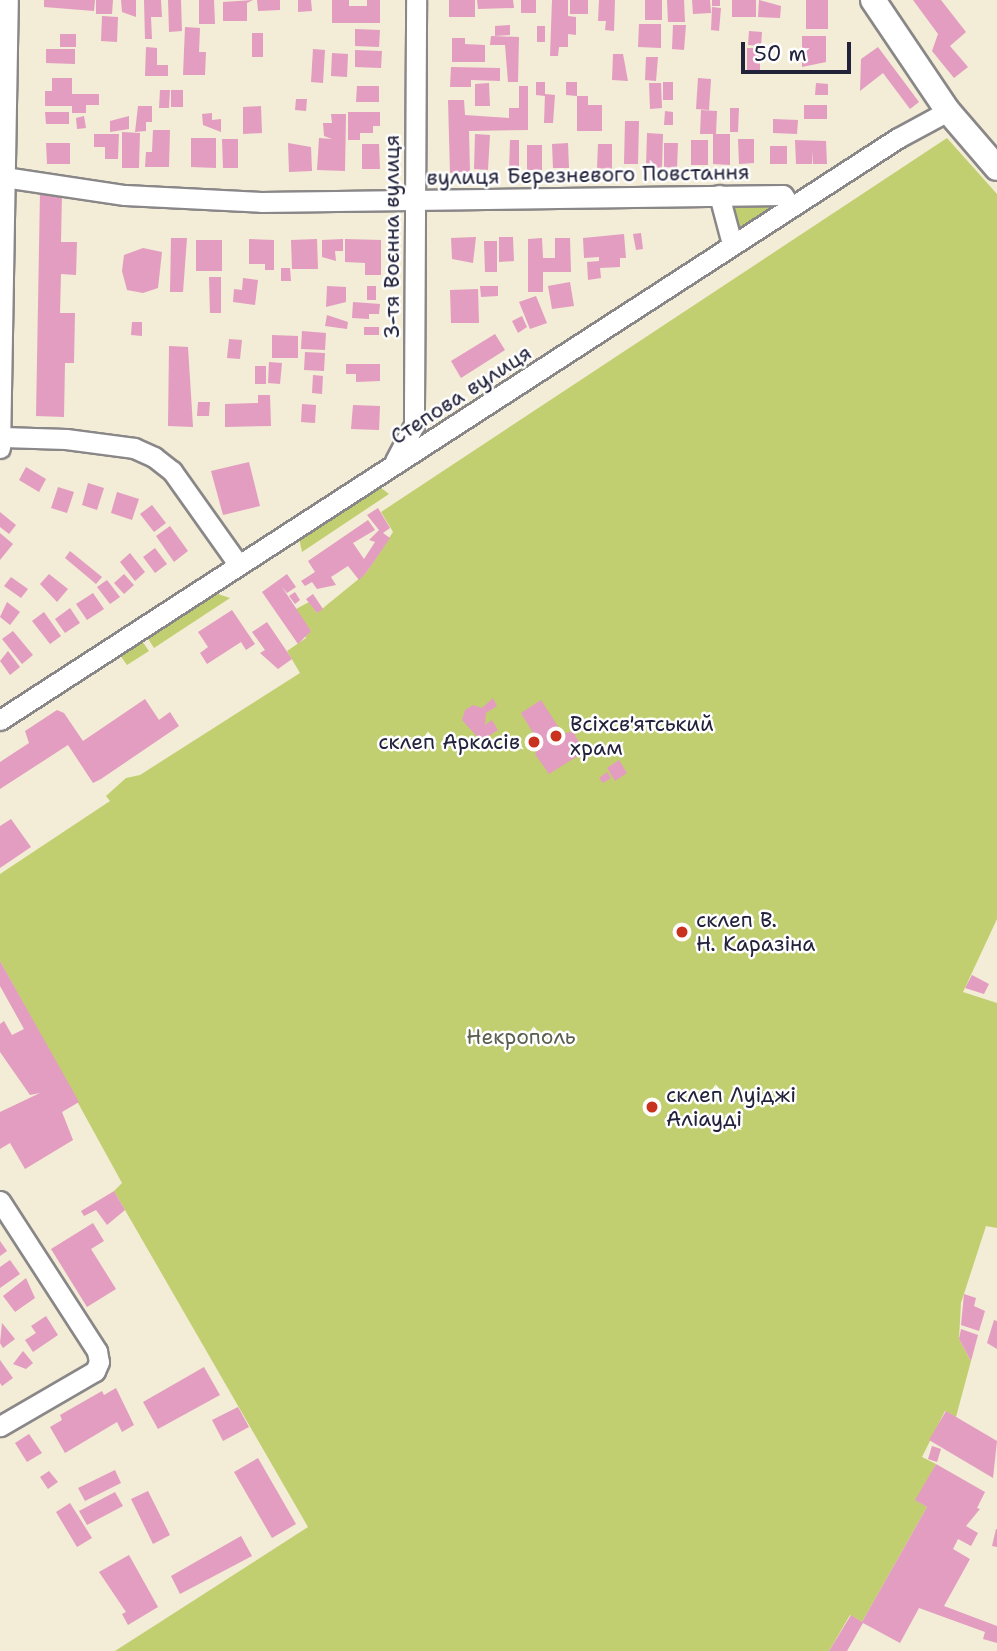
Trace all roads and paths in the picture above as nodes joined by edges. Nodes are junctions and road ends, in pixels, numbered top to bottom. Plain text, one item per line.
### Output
1 (8, 0) edge
2 (416, 0) edge
3 (873, 0) edge
4 (3, 33) edge
5 (948, 111) junction
6 (997, 168) edge
7 (4, 177) junction
8 (719, 195) junction
9 (414, 200) junction
10 (790, 207) junction
11 (732, 244) junction
12 (2, 442) edge
13 (390, 468) junction
14 (238, 564) junction
15 (0, 720) edge
16 (0, 1202) edge
17 (0, 1426) edge

1 - 4 street
2 - 9 street, 3-тя Воєнна вулиця
3 - 5 main road
4 - 7 street
5 - 6 main road
5 - 10 street, Степова вулиця
7 - 9 street, вулиця Березневого Повстання
7 - 12 street
8 - 9 street, вулиця Березневого Повстання
8 - 10 street, вулиця Березневого Повстання
8 - 11 street
9 - 13 street, 3-тя Воєнна вулиця
10 - 11 street, Степова вулиця
11 - 13 street, Степова вулиця
12 - 14 street
13 - 14 street, Степова вулиця
14 - 15 street, Степова вулиця
16 - 17 street

